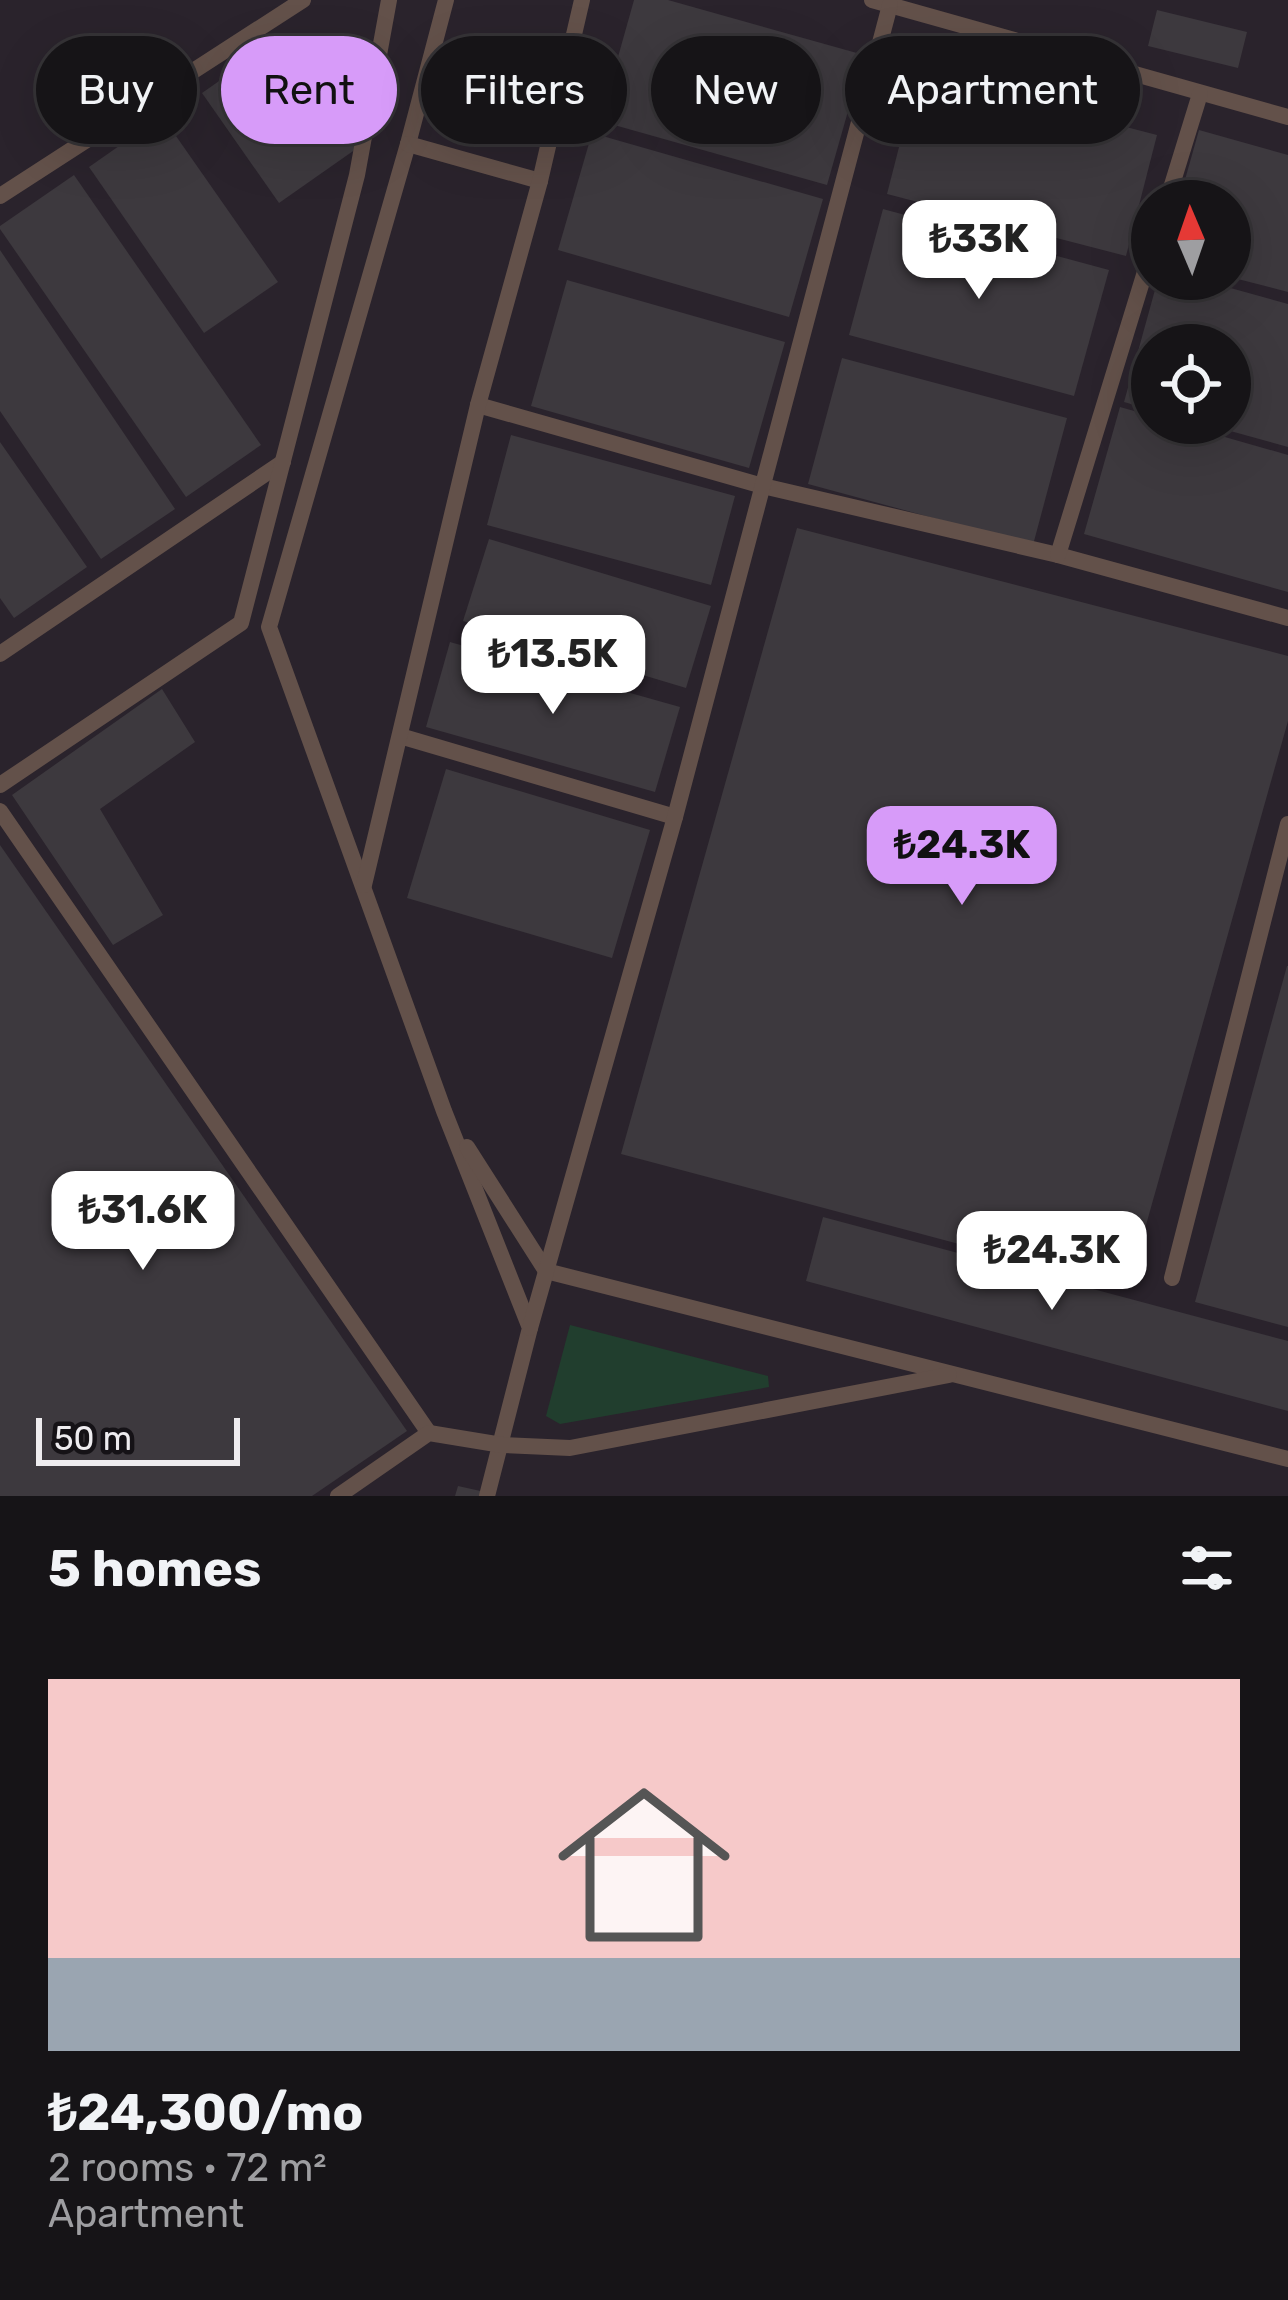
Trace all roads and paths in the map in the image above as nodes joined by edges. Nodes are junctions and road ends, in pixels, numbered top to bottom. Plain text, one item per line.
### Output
1 (303, 0) edge
2 (389, 0) edge
3 (446, 0) edge
4 (582, 0) edge
5 (881, 2) edge
6 (1200, 94) junction
7 (1288, 117) edge
8 (408, 144) junction
9 (1173, 180) edge
10 (540, 181) junction
11 (0, 196) edge
12 (1136, 300) edge
13 (478, 405) junction
14 (283, 462) junction
15 (763, 486) junction
16 (1058, 555) junction
17 (1288, 618) edge
18 (0, 654) edge
19 (400, 736) junction
20 (0, 785) edge
21 (0, 812) edge
22 (674, 817) junction
23 (1288, 824) edge
24 (363, 888) junction
25 (444, 1111) junction
26 (546, 1271) junction
27 (1172, 1278) dead end
28 (530, 1328) junction
29 (956, 1373) junction
30 (428, 1433) junction
31 (502, 1445) junction
32 (1288, 1459) edge
33 (338, 1496) edge
34 (488, 1496) edge

1 - 11 lane
2 - 14 lane
3 - 8 lane
4 - 10 lane
5 - 6 lane
5 - 15 lane
6 - 7 lane
6 - 9 lane
8 - 10 lane
8 - 24 lane
10 - 13 lane
12 - 16 lane
13 - 15 lane
13 - 19 lane
14 - 18 lane
14 - 20 lane
15 - 16 lane
15 - 22 lane
16 - 17 lane
19 - 22 lane
19 - 24 lane
21 - 30 lane
22 - 26 lane
23 - 27 lane
24 - 25 lane
25 - 26 lane
25 - 28 lane
26 - 28 lane
26 - 29 lane
28 - 31 lane
29 - 31 lane
29 - 32 lane
30 - 31 lane
30 - 33 lane
31 - 34 lane

